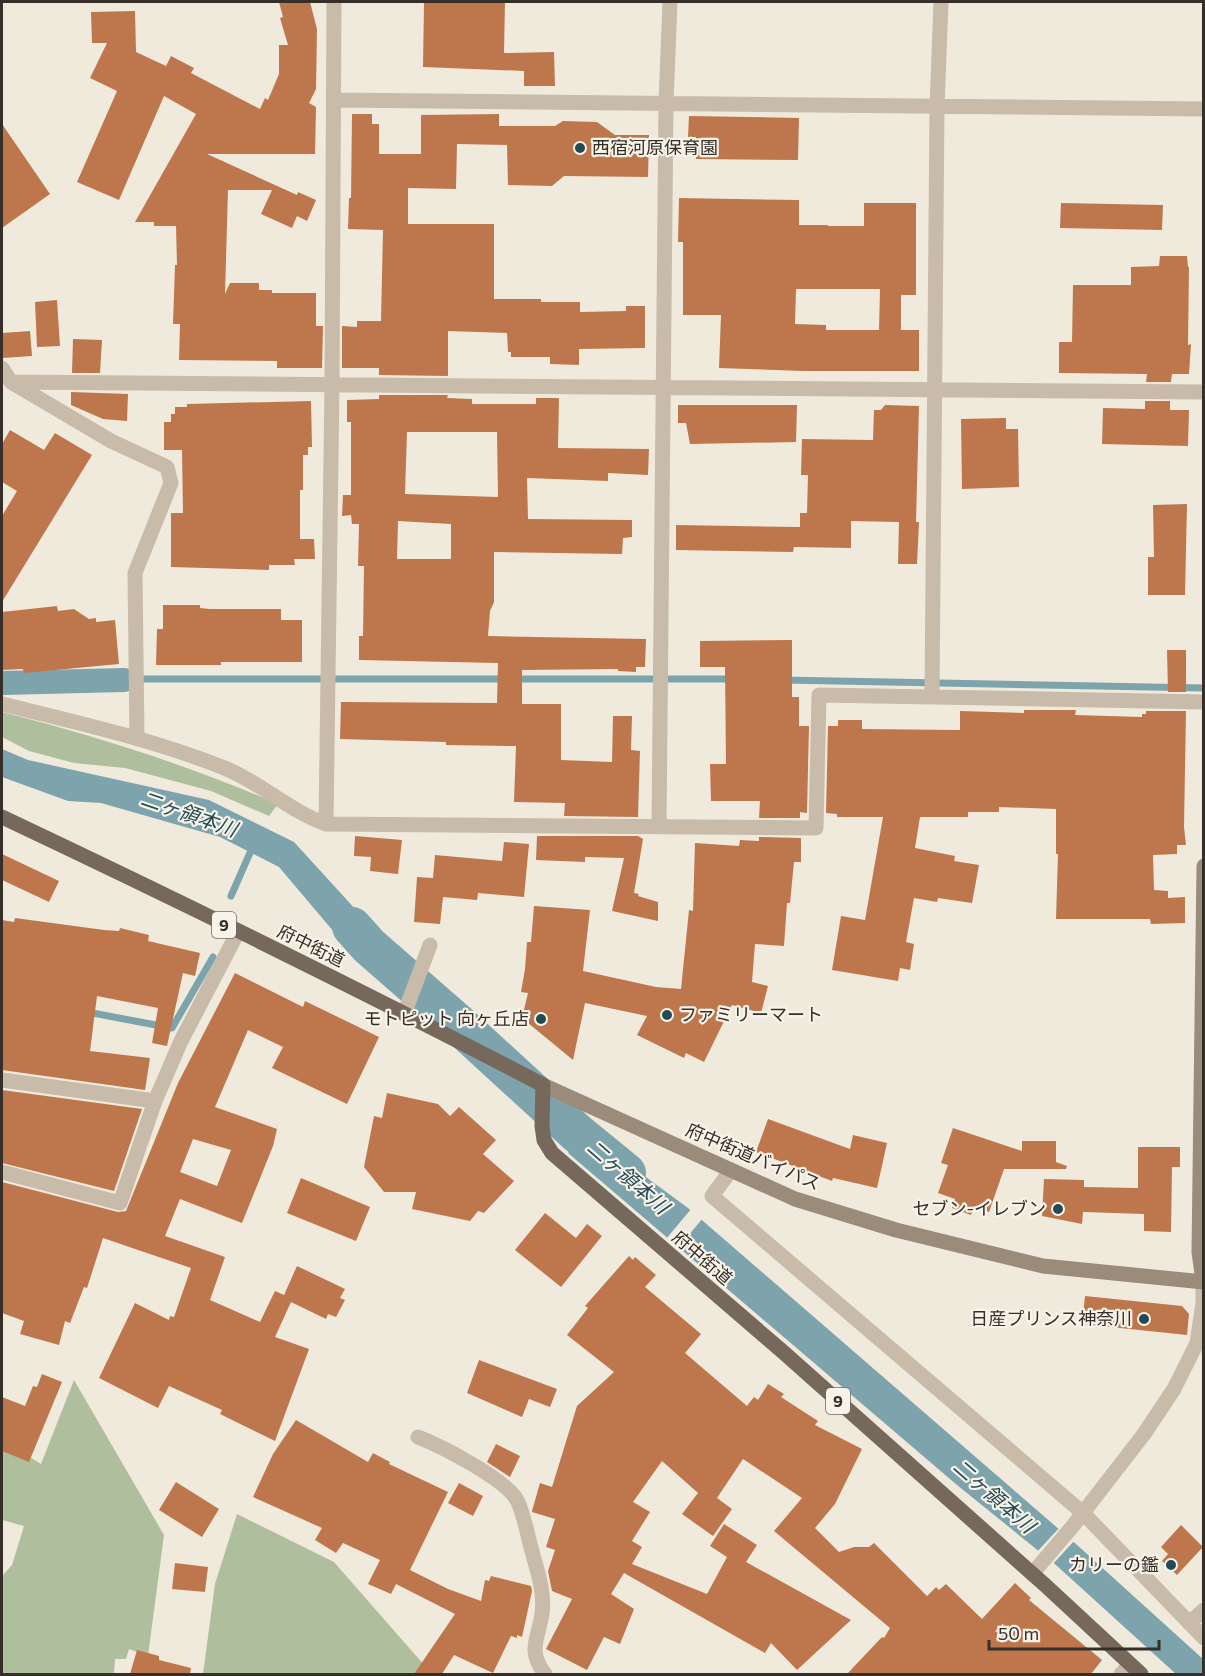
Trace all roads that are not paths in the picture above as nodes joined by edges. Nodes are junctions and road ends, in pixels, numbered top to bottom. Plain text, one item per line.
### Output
1 (334, 2) edge
2 (670, 2) edge
3 (941, 2) edge
4 (334, 100) junction
5 (666, 103) junction
6 (937, 107) junction
7 (1203, 109) edge
8 (2, 368) edge
9 (12, 382) junction
10 (332, 384) junction
11 (664, 387) junction
12 (934, 390) junction
13 (1203, 392) edge
14 (932, 696) junction
15 (1203, 702) edge
16 (2, 704) edge
17 (137, 739) junction
18 (2, 817) edge
19 (326, 824) junction
20 (659, 827) junction
21 (1203, 866) edge
22 (238, 932) junction
23 (430, 945) dead end
24 (1203, 956) edge
25 (405, 1013) junction
26 (2, 1080) edge
27 (543, 1086) junction
28 (154, 1101) junction
29 (731, 1170) junction
30 (2, 1172) edge
31 (1203, 1281) edge
32 (1200, 1345) edge
33 (418, 1437) dead end
34 (1083, 1513) junction
35 (1032, 1574) junction
36 (1203, 1610) edge
37 (1189, 1623) junction
38 (1203, 1638) edge
39 (1131, 1671) edge
40 (545, 1674) edge

1 - 4 street
2 - 5 street
3 - 6 street
4 - 5 street
4 - 10 street
5 - 6 street
5 - 11 street
6 - 7 street
6 - 12 street
8 - 9 street
9 - 10 street
9 - 17 street
10 - 11 street
10 - 19 street
11 - 12 street
11 - 20 street
12 - 13 street
12 - 14 street
14 - 15 street
14 - 20 street
16 - 17 street
17 - 19 street
18 - 22 main road, 府中街道 / 9
19 - 20 street
21 - 24 street
22 - 25 main road, 府中街道 / 9
22 - 28 street
23 - 25 street
24 - 31 street
25 - 27 main road, 府中街道 / 9
26 - 28 street
27 - 29 street, 府中街道バイパス
27 - 35 main road, 府中街道 / 9
28 - 30 street
29 - 31 street, 府中街道バイパス
29 - 34 street
31 - 32 street
32 - 34 street
33 - 40 street
34 - 35 street
34 - 37 street
35 - 39 main road, 府中街道 / 9
36 - 37 street
37 - 38 street

